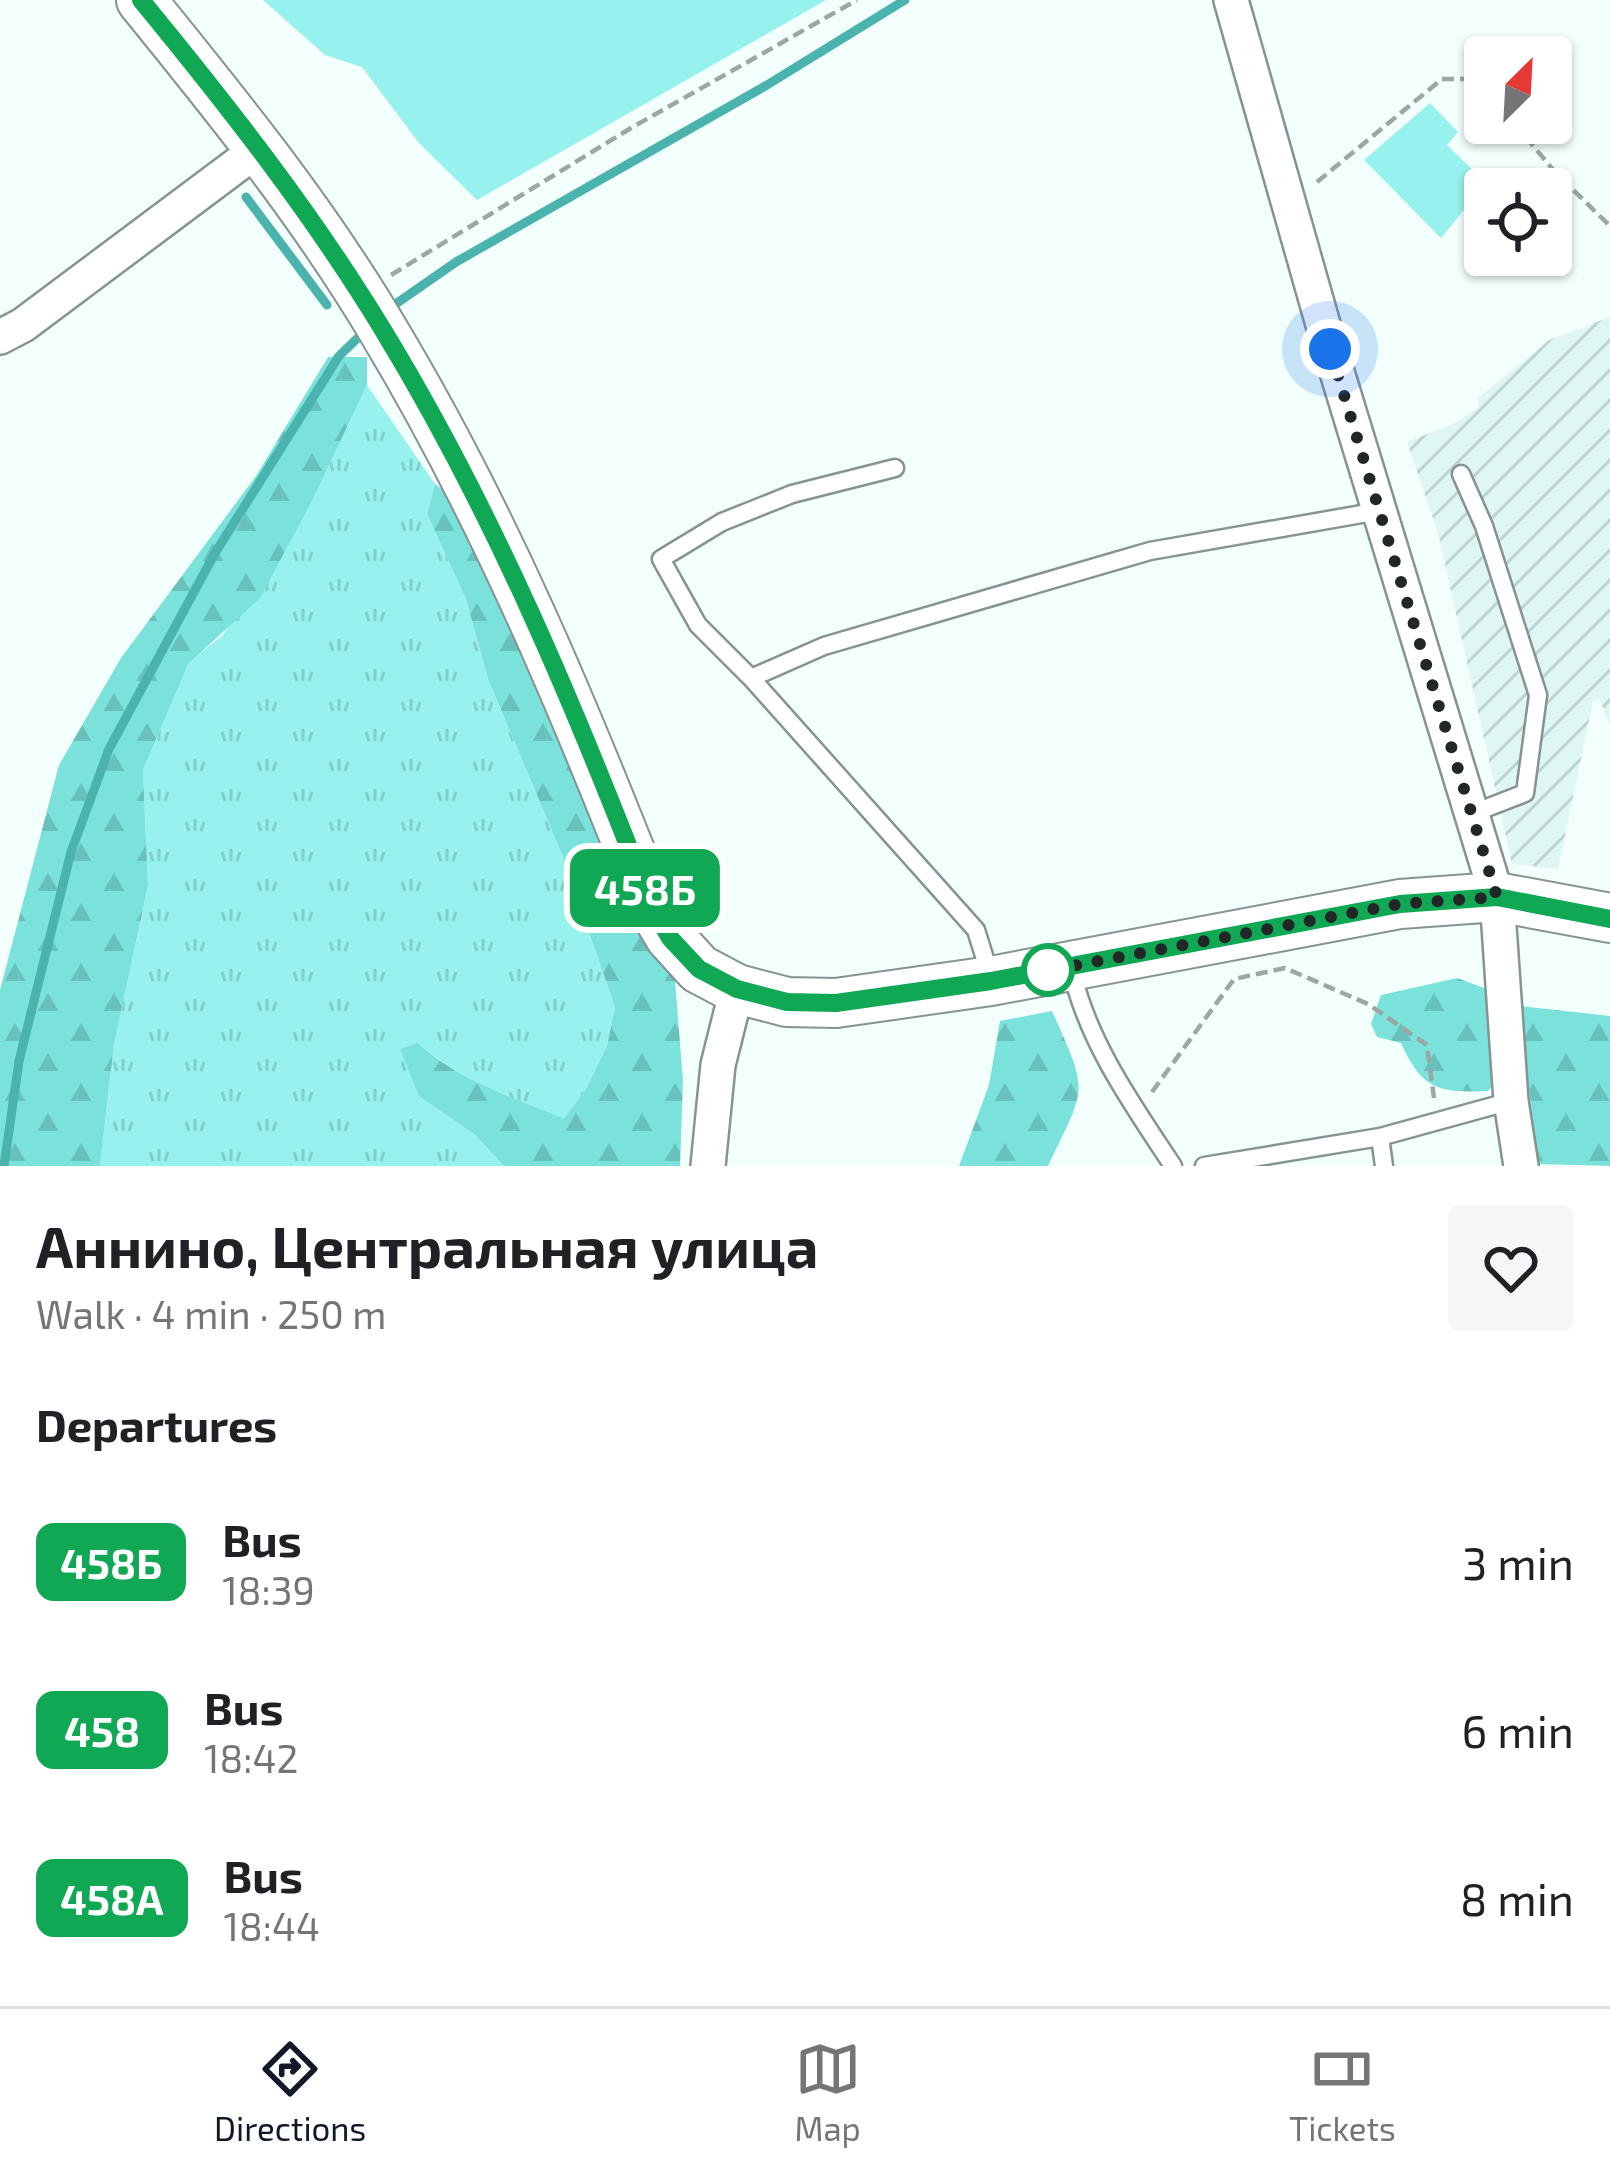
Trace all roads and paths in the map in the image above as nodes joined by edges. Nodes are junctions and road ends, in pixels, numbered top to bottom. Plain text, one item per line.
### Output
1 (141, 0) edge
2 (857, 0) edge
3 (1231, 0) edge
4 (1464, 80) edge
5 (1532, 144) edge
6 (261, 146) junction
7 (1289, 205) junction
8 (1610, 226) edge
9 (361, 293) junction
10 (0, 338) edge
11 (896, 468) dead end
12 (1461, 474) dead end
13 (1379, 512) junction
14 (751, 678) junction
15 (1471, 814) junction
16 (1497, 897) junction
17 (1610, 918) edge
18 (1070, 966) junction
19 (991, 981) junction
20 (737, 989) junction
21 (1511, 1101) junction
22 (1139, 1114) junction
23 (1436, 1122) junction
24 (1380, 1137) junction
25 (708, 1166) edge
26 (1173, 1166) edge
27 (1204, 1166) edge
28 (1384, 1166) edge
29 (1521, 1166) edge

1 - 6 main road
2 - 9 path
3 - 7 street
4 - 7 path
5 - 8 path
6 - 9 main road
6 - 10 street
7 - 13 street
9 - 20 main road
11 - 14 lane
12 - 15 lane
13 - 14 lane
13 - 15 street
14 - 19 lane
15 - 16 street
16 - 17 main road
16 - 18 main road
16 - 21 street
18 - 19 main road
18 - 22 lane
19 - 20 main road
20 - 25 street
21 - 23 lane
21 - 29 street
22 - 23 path
22 - 26 lane
23 - 24 lane
24 - 27 lane
24 - 28 lane

